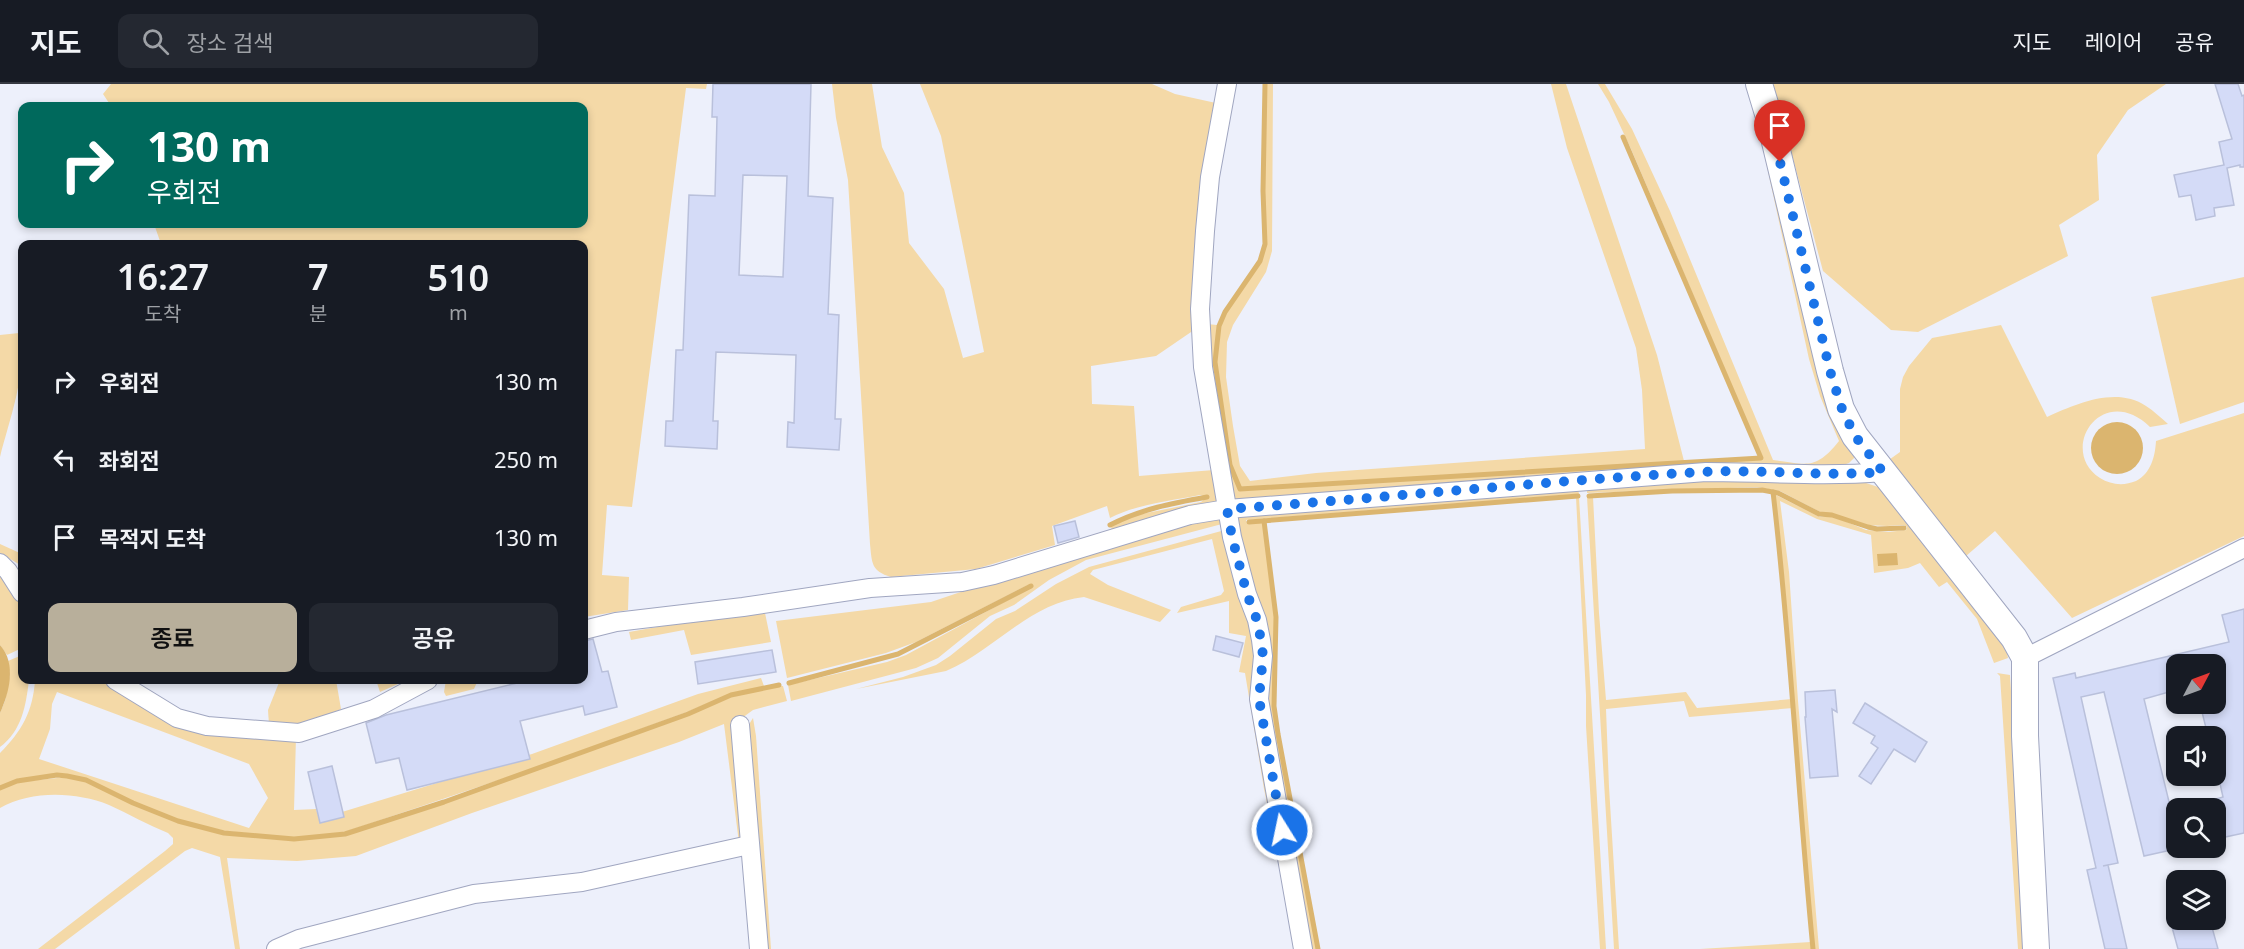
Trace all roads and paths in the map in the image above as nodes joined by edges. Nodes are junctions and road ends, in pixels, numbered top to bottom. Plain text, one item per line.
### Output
1 (1227, 84) edge
2 (1759, 84) edge
3 (1883, 472) junction
4 (1227, 509) junction
5 (2244, 548) edge
6 (0, 563) edge
7 (18, 587) edge
8 (588, 629) edge
9 (2025, 658) junction
10 (122, 684) edge
11 (421, 684) edge
12 (740, 725) dead end
13 (749, 845) junction
14 (276, 949) edge
15 (759, 949) edge
16 (1303, 949) edge
17 (2036, 949) edge

1 - 4 street
2 - 3 street
3 - 4 street
3 - 9 street
4 - 8 street
4 - 16 street
5 - 9 street
6 - 7 street
9 - 17 street
10 - 11 street
12 - 13 street
13 - 14 street
13 - 15 street

